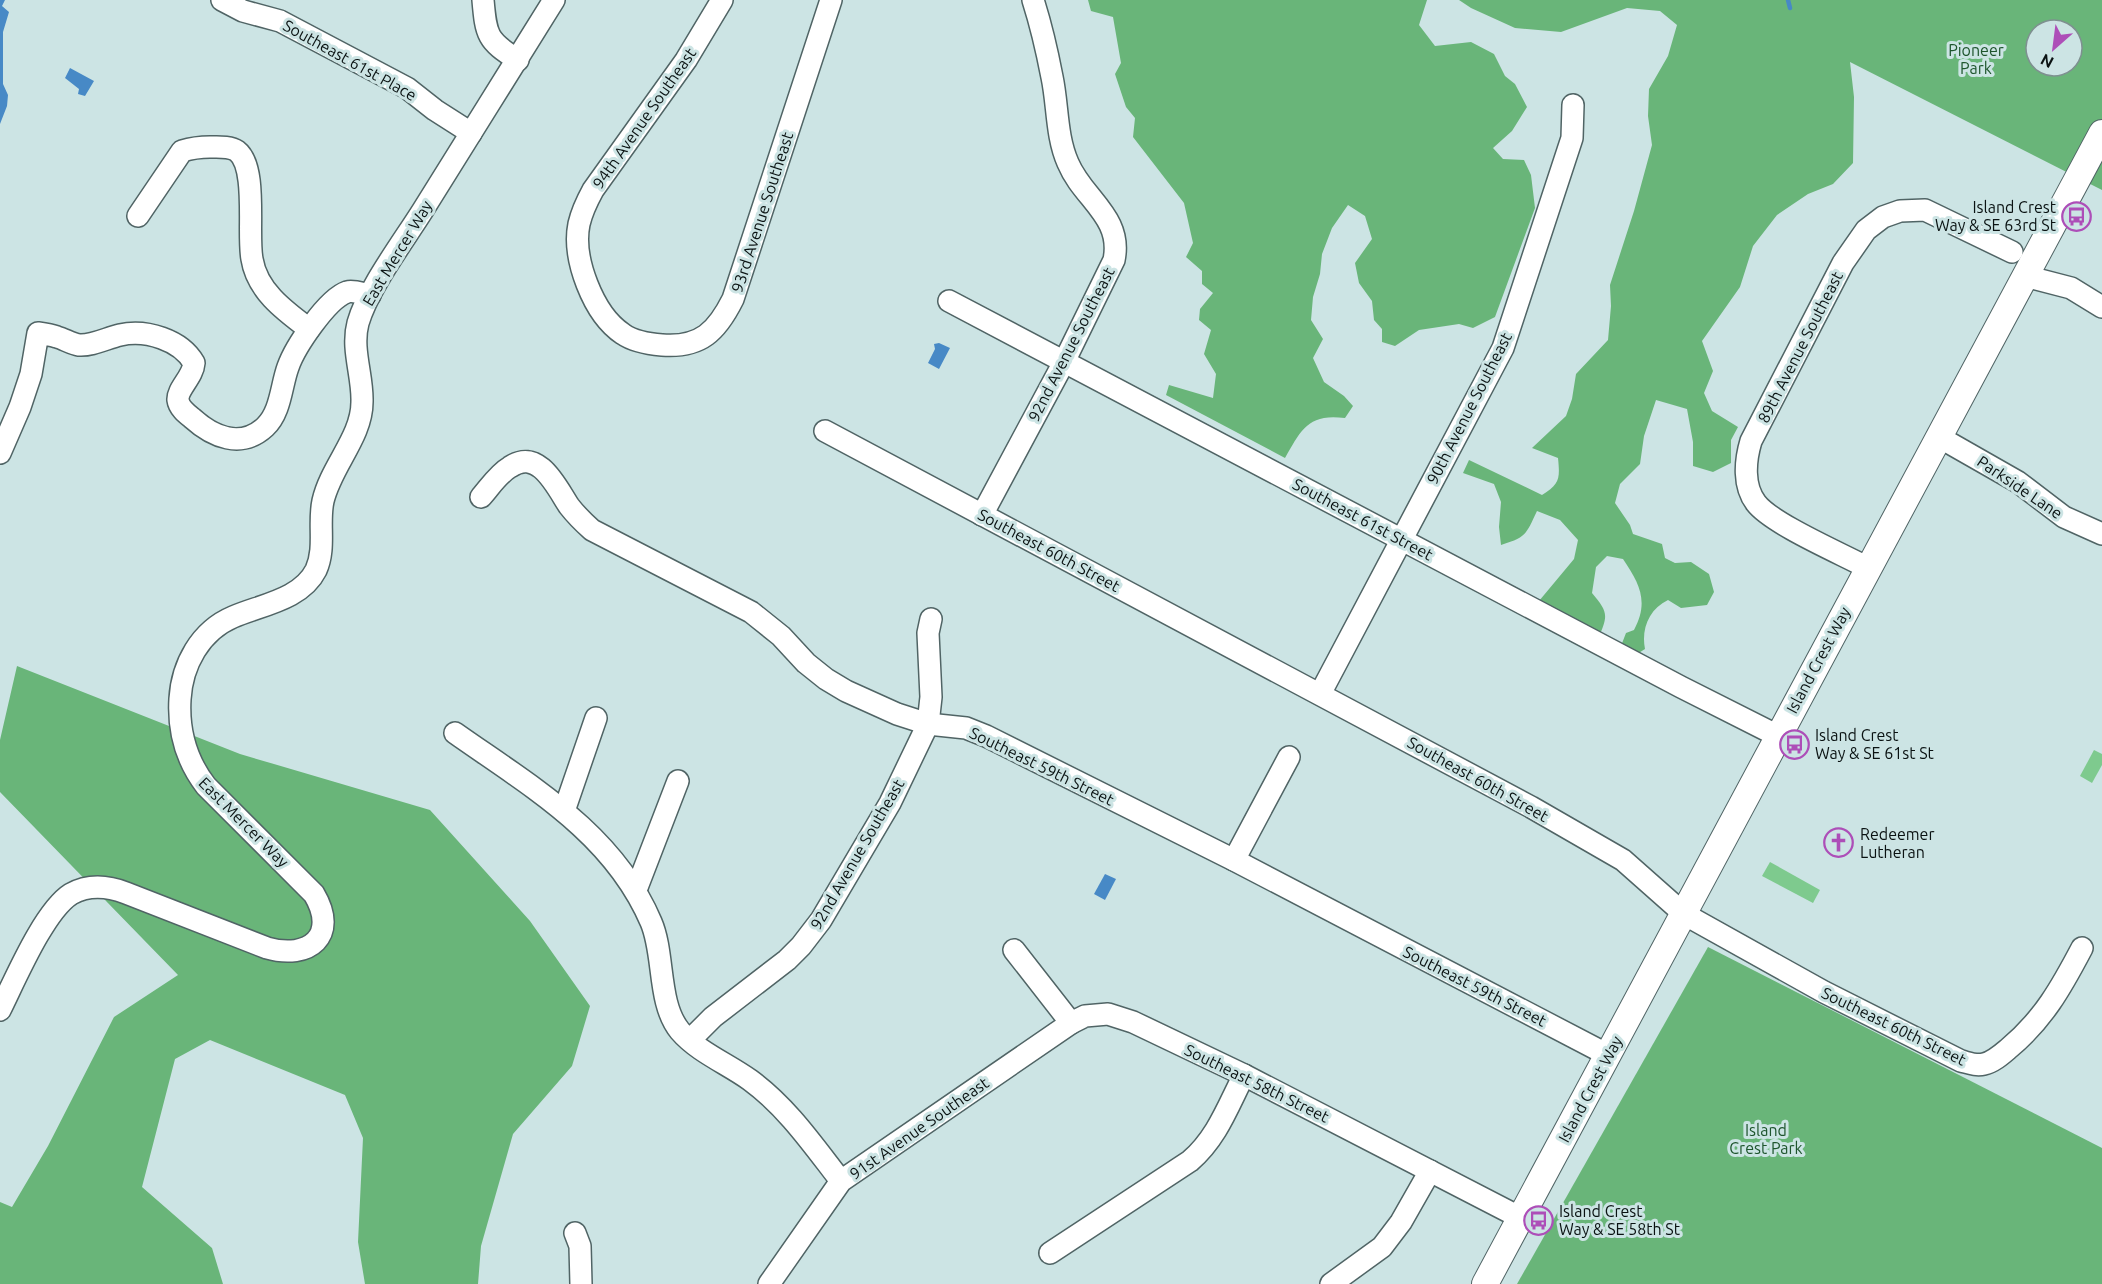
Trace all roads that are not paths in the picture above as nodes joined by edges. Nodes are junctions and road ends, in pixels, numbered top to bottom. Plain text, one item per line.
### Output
1 (222, 0) edge
2 (483, 0) edge
3 (554, 0) edge
4 (722, 0) edge
5 (831, 0) edge
6 (1033, 0) edge
7 (518, 60) junction
8 (1573, 105) dead end
9 (471, 133) junction
10 (2102, 133) edge
11 (138, 216) dead end
12 (2012, 252) dead end
13 (2025, 276) junction
14 (370, 295) junction
15 (949, 301) dead end
16 (2102, 307) edge
17 (309, 329) junction
18 (624, 335) joint
19 (1064, 362) junction
20 (825, 431) dead end
21 (1939, 437) junction
22 (0, 453) edge
23 (481, 498) dead end
24 (982, 515) junction
25 (2102, 534) edge
26 (1402, 540) junction
27 (1868, 568) junction
28 (931, 619) dead end
29 (1320, 694) junction
30 (596, 718) dead end
31 (928, 723) junction
32 (455, 733) dead end
33 (1778, 736) junction
34 (1289, 757) dead end
35 (678, 781) dead end
36 (564, 811) junction
37 (1234, 860) junction
38 (636, 890) junction
39 (1684, 914) junction
40 (2082, 948) dead end
41 (1014, 950) dead end
42 (0, 1010) edge
43 (1071, 1023) junction
44 (690, 1040) junction
45 (1608, 1055) junction
46 (1244, 1074) junction
47 (1430, 1171) junction
48 (841, 1181) junction
49 (1521, 1218) junction
50 (575, 1233) dead end
51 (1050, 1253) dead end
52 (581, 1284) edge
53 (769, 1284) edge
54 (1330, 1284) edge
55 (1485, 1284) edge

1 - 9 street, Southeast 61st Place
2 - 7 street
3 - 7 street, East Mercer Way
4 - 18 street, 94th Avenue Southeast
5 - 18 street, 93rd Avenue Southeast
6 - 19 street, 92nd Avenue Southeast
7 - 9 street, East Mercer Way
8 - 26 street, 90th Avenue Southeast
9 - 14 street, East Mercer Way
10 - 13 main road, Island Crest Way
11 - 17 street
12 - 27 street, 89th Avenue Southeast
13 - 16 street
13 - 21 main road, Island Crest Way
14 - 17 street
14 - 42 street, East Mercer Way
15 - 19 street, Southeast 61st Street
17 - 22 street
19 - 24 street, 92nd Avenue Southeast
19 - 26 street, Southeast 61st Street
20 - 24 street, Southeast 60th Street
21 - 25 street, Parkside Lane
21 - 27 main road, Island Crest Way
23 - 31 street, Southeast 59th Street
24 - 29 street, Southeast 60th Street
26 - 29 street, 90th Avenue Southeast
26 - 33 street, Southeast 61st Street
27 - 33 main road, Island Crest Way
28 - 31 street, 92nd Avenue Southeast
29 - 39 street, Southeast 60th Street
30 - 36 street
31 - 37 street, Southeast 59th Street
31 - 44 street, 92nd Avenue Southeast
32 - 36 street
33 - 39 main road, Island Crest Way
34 - 37 street
35 - 38 street
36 - 38 street
37 - 45 street, Southeast 59th Street
38 - 44 street
39 - 40 street, Southeast 60th Street
39 - 45 main road, Island Crest Way
41 - 43 street
43 - 46 street, Southeast 58th Street
43 - 48 street, 91st Avenue Southeast
44 - 48 street
45 - 49 main road, Island Crest Way
46 - 47 street, Southeast 58th Street
46 - 51 street
47 - 49 street, Southeast 58th Street
47 - 54 street
48 - 53 street, 91st Avenue Southeast
49 - 55 main road, Island Crest Way
50 - 52 street

